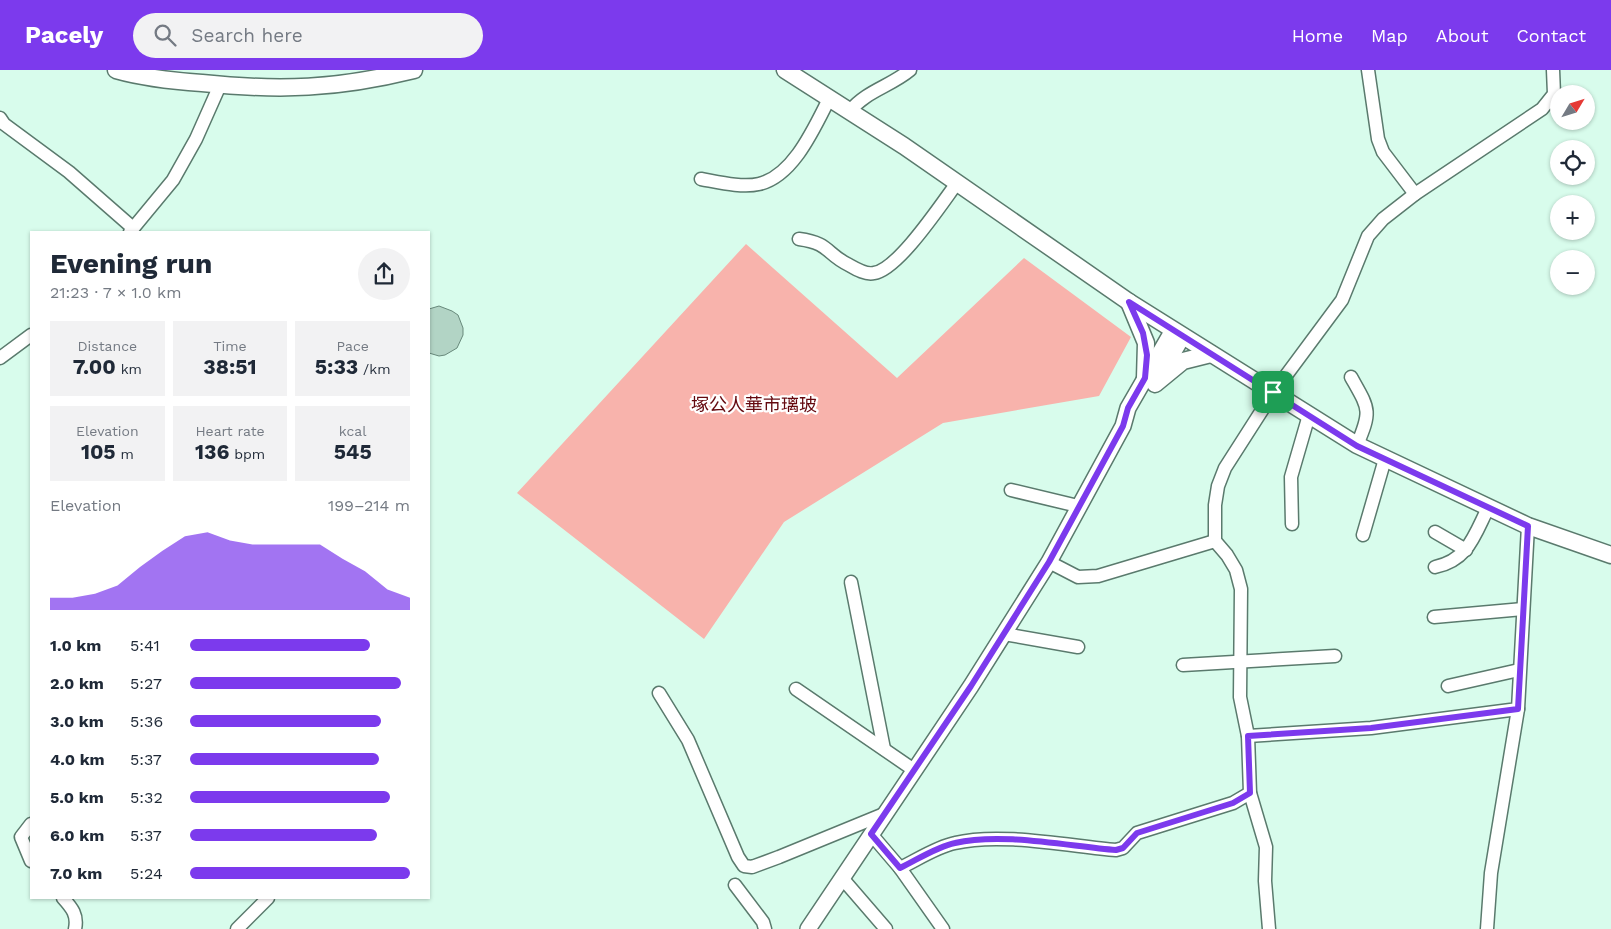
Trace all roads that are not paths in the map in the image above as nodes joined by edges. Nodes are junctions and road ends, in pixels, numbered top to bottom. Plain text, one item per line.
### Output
1 (116, 70) edge
2 (414, 70) edge
3 (785, 70) edge
4 (910, 70) edge
5 (1368, 70) edge
6 (1553, 70) edge
7 (362, 76) edge
8 (220, 85) junction
9 (830, 97) junction
10 (850, 111) junction
11 (0, 118) edge
12 (702, 178) dead end
13 (957, 183) junction
14 (1415, 194) junction
15 (132, 230) edge
16 (799, 239) dead end
17 (1129, 302) junction
18 (1178, 333) junction
19 (30, 336) edge
20 (1211, 354) junction
21 (0, 358) edge
22 (1351, 377) dead end
23 (1150, 381) junction
24 (1273, 392) junction
25 (1309, 415) junction
26 (1357, 446) junction
27 (1385, 459) junction
28 (1011, 490) dead end
29 (1078, 506) junction
30 (1488, 508) junction
31 (1292, 524) dead end
32 (1528, 526) junction
33 (1435, 532) dead end
34 (1363, 535) dead end
35 (1215, 542) junction
36 (1466, 550) junction
37 (1611, 555) edge
38 (1049, 562) junction
39 (1435, 567) dead end
40 (851, 582) dead end
41 (1523, 609) junction
42 (1434, 617) dead end
43 (1004, 634) junction
44 (1078, 648) dead end
45 (1335, 656) dead end
46 (1242, 661) junction
47 (1183, 664) dead end
48 (1519, 670) junction
49 (1448, 686) dead end
50 (796, 688) dead end
51 (659, 693) dead end
52 (1518, 709) junction
53 (1248, 736) junction
54 (884, 749) junction
55 (914, 770) junction
56 (1250, 793) junction
57 (884, 814) junction
58 (30, 825) edge
59 (871, 834) junction
60 (30, 858) edge
61 (900, 868) junction
62 (842, 878) junction
63 (734, 885) dead end
64 (64, 899) edge
65 (267, 899) edge
66 (74, 929) edge
67 (237, 929) edge
68 (766, 929) edge
69 (808, 929) edge
70 (886, 929) edge
71 (943, 929) edge
72 (1269, 929) edge
73 (1487, 929) edge

1 - 8 main road
2 - 7 main road
3 - 9 main road
4 - 10 street
5 - 14 street
6 - 14 street
7 - 8 main road
8 - 15 street
9 - 10 main road
9 - 12 street
10 - 13 main road
11 - 15 street
13 - 16 street
13 - 17 main road
14 - 24 street
17 - 18 main road
17 - 23 main road
18 - 20 main road
18 - 23 street
19 - 21 street
20 - 23 main road
20 - 24 main road
22 - 26 street
23 - 29 street
24 - 25 main road
24 - 35 street
25 - 26 main road
25 - 31 street
26 - 27 main road
27 - 30 main road
27 - 34 street
28 - 29 street
29 - 38 street
30 - 32 main road
30 - 36 street
32 - 37 main road
32 - 41 street
33 - 36 street
35 - 38 street
35 - 46 street
36 - 39 street
38 - 43 street
40 - 54 street
41 - 42 street
41 - 48 street
43 - 44 street
43 - 55 street
45 - 46 street
46 - 47 street
46 - 53 street
48 - 49 street
48 - 52 street
50 - 54 street
51 - 57 street
52 - 53 street
52 - 73 street
53 - 56 street
54 - 55 street
55 - 57 street
56 - 61 street
56 - 72 street
57 - 59 street
58 - 60 street
59 - 61 street
59 - 62 street
61 - 71 street
62 - 69 street
62 - 70 street
63 - 68 street
64 - 66 street
65 - 67 street

